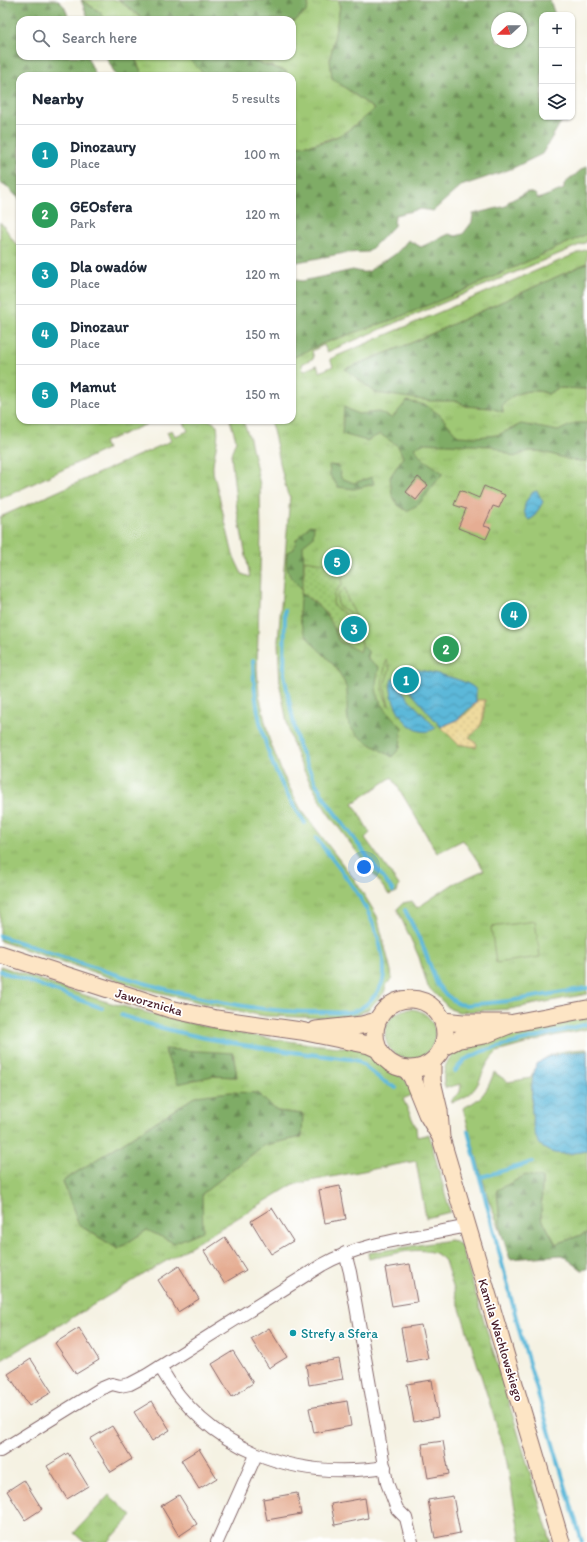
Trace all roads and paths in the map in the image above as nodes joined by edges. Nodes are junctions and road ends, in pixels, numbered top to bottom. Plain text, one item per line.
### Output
1 (0, 954) edge
2 (587, 1009) edge
3 (377, 1021) junction
4 (442, 1021) junction
5 (514, 1023) junction
6 (301, 1031) junction
7 (443, 1046) junction
8 (378, 1049) junction
9 (432, 1062) junction
10 (406, 1069) junction
11 (441, 1138) junction
12 (467, 1226) junction
13 (345, 1253) junction
14 (160, 1367) junction
15 (0, 1451) edge
16 (256, 1455) junction
17 (384, 1467) junction
18 (217, 1542) edge
19 (412, 1542) edge
20 (561, 1542) edge

1 - 6 street, Jaworznicka
2 - 5 street
3 - 4 street
3 - 6 street, Jaworznicka
3 - 8 street
4 - 5 street
4 - 7 street
5 - 7 street
6 - 8 street, Jaworznicka
7 - 9 street
8 - 10 street
9 - 10 street
9 - 11 street, Kamila Wachlowskiego
10 - 11 street, Kamila Wachlowskiego
11 - 12 street, Kamila Wachlowskiego
12 - 13 street
12 - 20 street, Kamila Wachlowskiego
13 - 14 street
13 - 17 street
14 - 15 street
14 - 16 street
16 - 17 street
16 - 18 street
17 - 19 street

